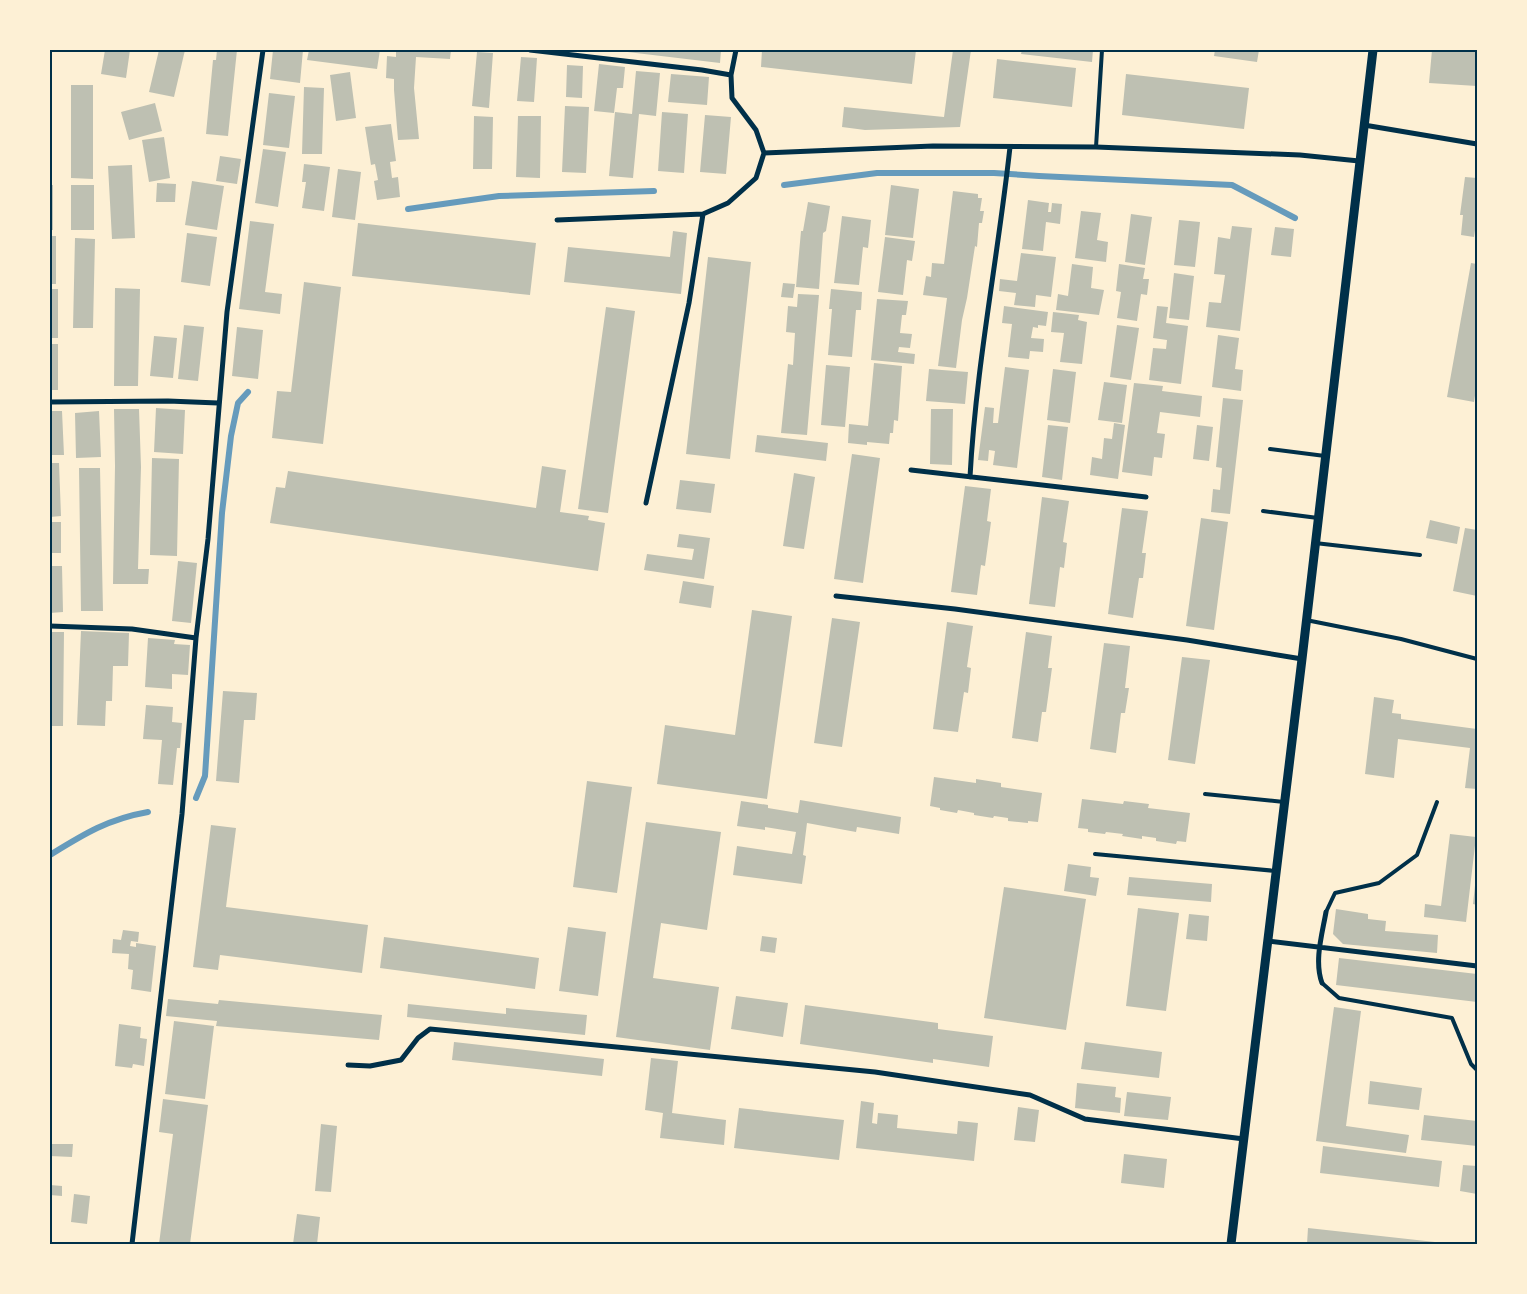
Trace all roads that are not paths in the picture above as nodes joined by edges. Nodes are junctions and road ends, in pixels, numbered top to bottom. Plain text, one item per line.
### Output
1 (263, 50) edge
2 (530, 50) edge
3 (736, 50) edge
4 (1102, 50) edge
5 (1373, 50) edge
6 (731, 75) junction
7 (1364, 125) junction
8 (1477, 144) edge
9 (1010, 147) junction
10 (1096, 147) junction
11 (764, 153) junction
12 (1359, 161) junction
13 (703, 214) junction
14 (557, 220) dead end
15 (50, 402) edge
16 (218, 403) junction
17 (1270, 449) dead end
18 (1325, 456) junction
19 (911, 470) dead end
20 (970, 477) junction
21 (1146, 497) dead end
22 (646, 503) dead end
23 (1263, 511) dead end
24 (1318, 518) junction
25 (1316, 543) junction
26 (1420, 555) dead end
27 (836, 596) dead end
28 (1306, 620) junction
29 (50, 626) edge
30 (196, 638) junction
31 (1302, 659) junction
32 (1477, 659) edge
33 (1205, 794) dead end
34 (1284, 802) junction
35 (1438, 802) dead end
36 (1095, 854) dead end
37 (1276, 871) junction
38 (1326, 912) joint
39 (1268, 941) junction
40 (1320, 948) junction
41 (1477, 966) edge
42 (1322, 983) joint
43 (348, 1065) dead end
44 (1477, 1070) edge
45 (1244, 1140) junction
46 (132, 1244) edge
47 (1231, 1244) edge

1 - 16 street
2 - 6 street
3 - 6 street
4 - 10 lane
5 - 7 street
6 - 11 street
7 - 8 street
7 - 12 street
9 - 10 street
9 - 11 street
9 - 20 street
10 - 12 street
11 - 13 street
12 - 18 street
13 - 14 street
13 - 22 street
15 - 16 street
16 - 30 street
17 - 18 lane
18 - 24 street
19 - 20 street
20 - 21 street
23 - 24 lane
24 - 25 street
25 - 26 lane
25 - 28 street
27 - 31 street
28 - 31 street
28 - 32 lane
29 - 30 street
30 - 46 street
31 - 34 street
33 - 34 lane
34 - 37 street
35 - 38 lane
36 - 37 lane
37 - 39 street
38 - 40 street
39 - 40 street
39 - 45 street
40 - 41 street
40 - 42 street
42 - 44 lane
43 - 45 street
45 - 47 street

